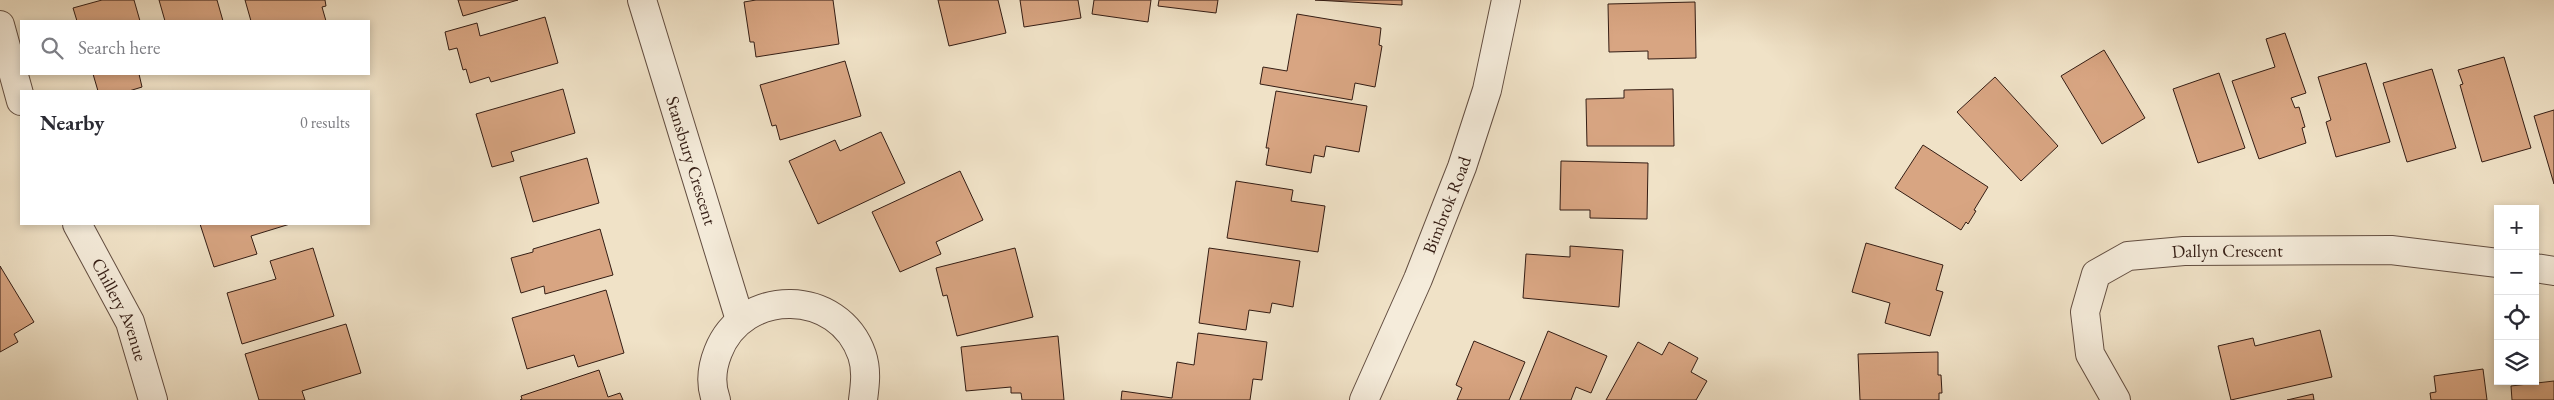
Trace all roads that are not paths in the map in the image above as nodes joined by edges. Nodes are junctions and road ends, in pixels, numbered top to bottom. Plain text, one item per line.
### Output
1 (642, 0) edge
2 (1506, 0) edge
3 (0, 25) edge
4 (20, 97) edge
5 (78, 225) edge
6 (2494, 263) edge
7 (2539, 269) edge
8 (2554, 271) edge
9 (740, 320) junction
10 (152, 400) edge
11 (716, 400) edge
12 (862, 400) edge
13 (1364, 400) edge
14 (2116, 400) edge

1 - 9 street, Stansbury Crescent
2 - 13 street, Bimbrok Road
3 - 4 street
5 - 10 street, Chillery Avenue
6 - 14 street, Dallyn Crescent
7 - 8 street
9 - 11 street
9 - 12 street

